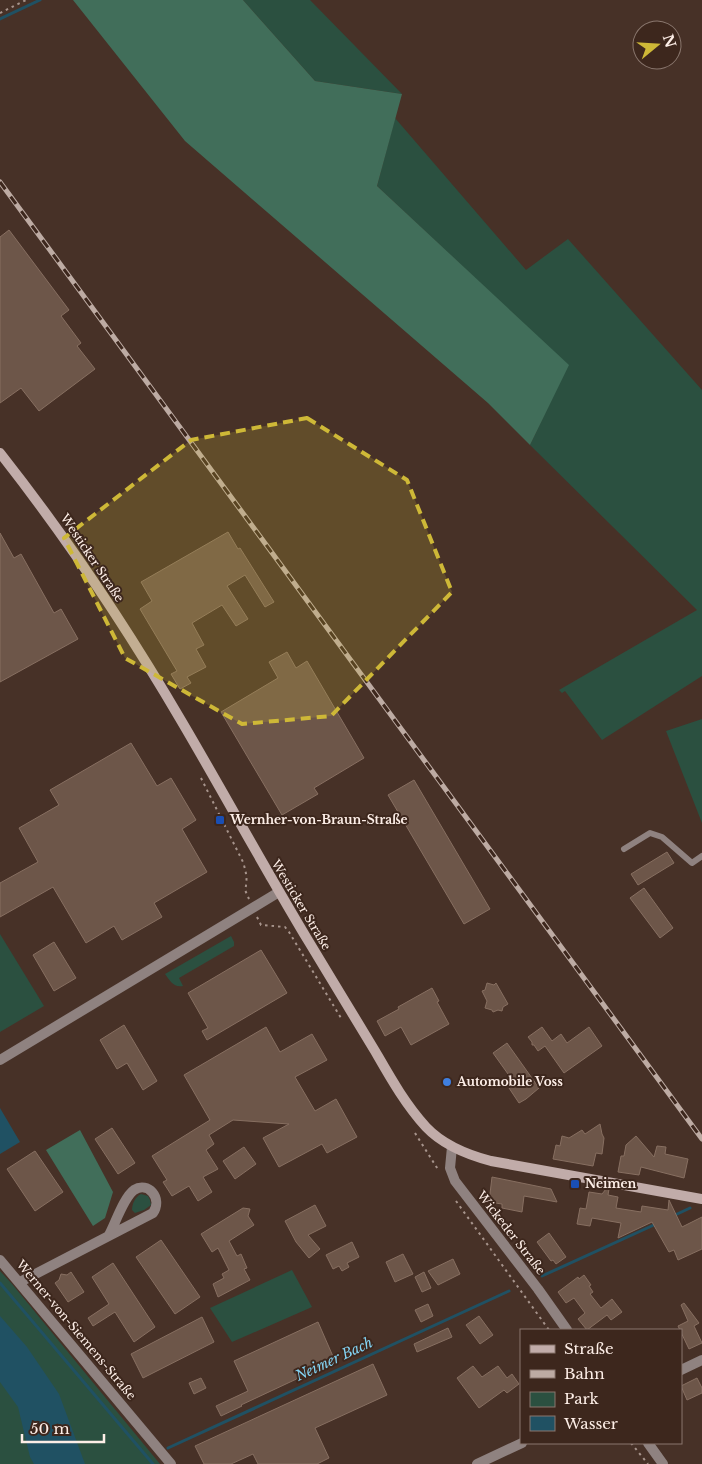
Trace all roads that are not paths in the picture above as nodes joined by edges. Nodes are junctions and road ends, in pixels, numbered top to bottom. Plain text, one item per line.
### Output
1 (0, 453) edge
2 (624, 849) dead end
3 (702, 856) edge
4 (278, 892) junction
5 (0, 1060) edge
6 (452, 1147) junction
7 (702, 1199) edge
8 (110, 1235) junction
9 (0, 1260) edge
10 (20, 1282) junction
11 (566, 1329) edge
12 (702, 1360) edge
13 (682, 1370) edge
14 (520, 1444) edge
15 (649, 1444) edge
16 (171, 1464) edge
17 (477, 1464) edge
18 (663, 1464) edge

1 - 4 main road, Westicker Straße
2 - 3 lane
4 - 5 street
4 - 6 main road, Westicker Straße
6 - 7 main road, Westicker Straße
6 - 11 street, Wickeder Straße
8 - 8 street
8 - 10 street
9 - 10 street, Werner-von-Siemens-Straße
10 - 16 street, Werner-von-Siemens-Straße
12 - 13 street
14 - 17 street
15 - 18 street

